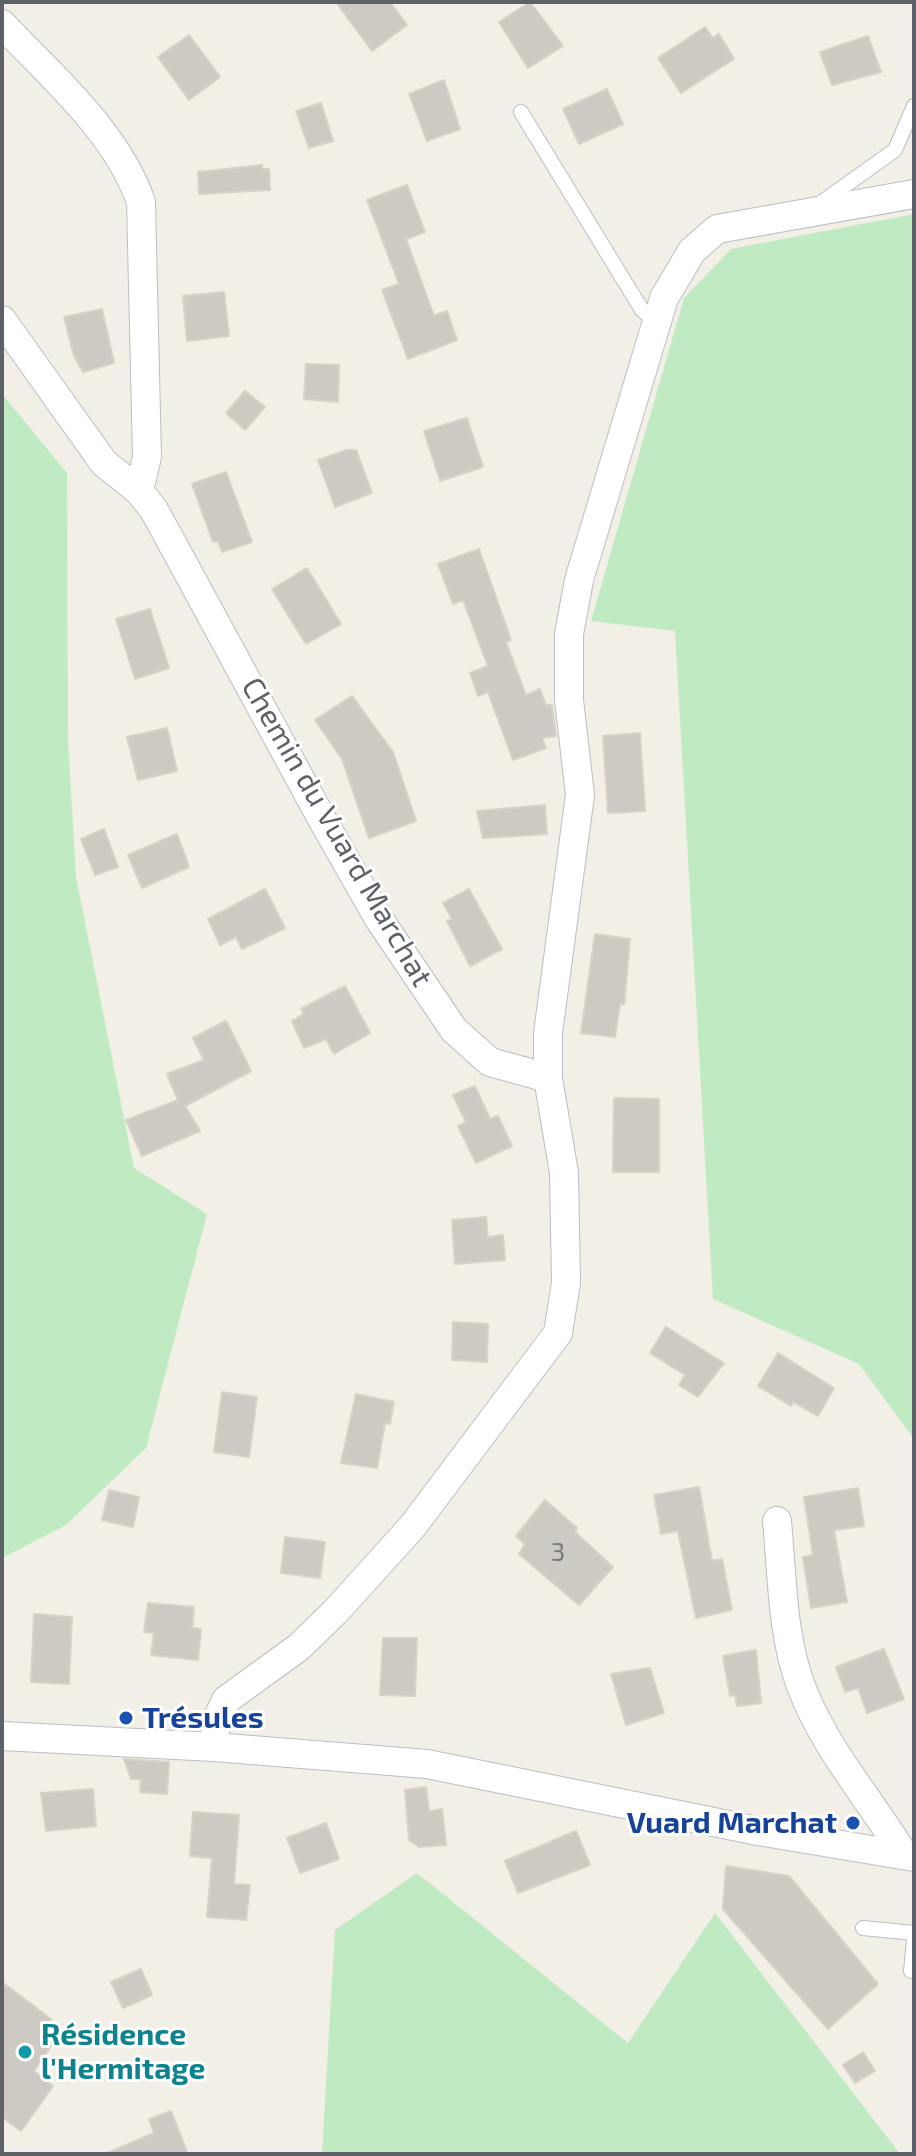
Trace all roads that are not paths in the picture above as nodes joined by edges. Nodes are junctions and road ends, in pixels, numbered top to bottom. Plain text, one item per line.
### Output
1 (2, 24) edge
2 (914, 106) edge
3 (521, 112) dead end
4 (914, 194) edge
5 (804, 215) junction
6 (2, 320) edge
7 (657, 325) junction
8 (139, 491) junction
9 (548, 1078) junction
10 (777, 1521) dead end
11 (2, 1736) edge
12 (214, 1747) junction
13 (909, 1856) edge
14 (863, 1928) dead end
15 (914, 1933) edge
16 (914, 1940) edge
17 (911, 1971) dead end

1 - 8 street
2 - 5 lane
3 - 7 lane
4 - 5 street
5 - 7 street
6 - 8 street, Chemin du Vuard Marchat
7 - 9 street
8 - 9 street, Chemin du Vuard Marchat
9 - 12 street
10 - 13 street
11 - 12 street
12 - 13 street
14 - 15 lane
16 - 17 lane

